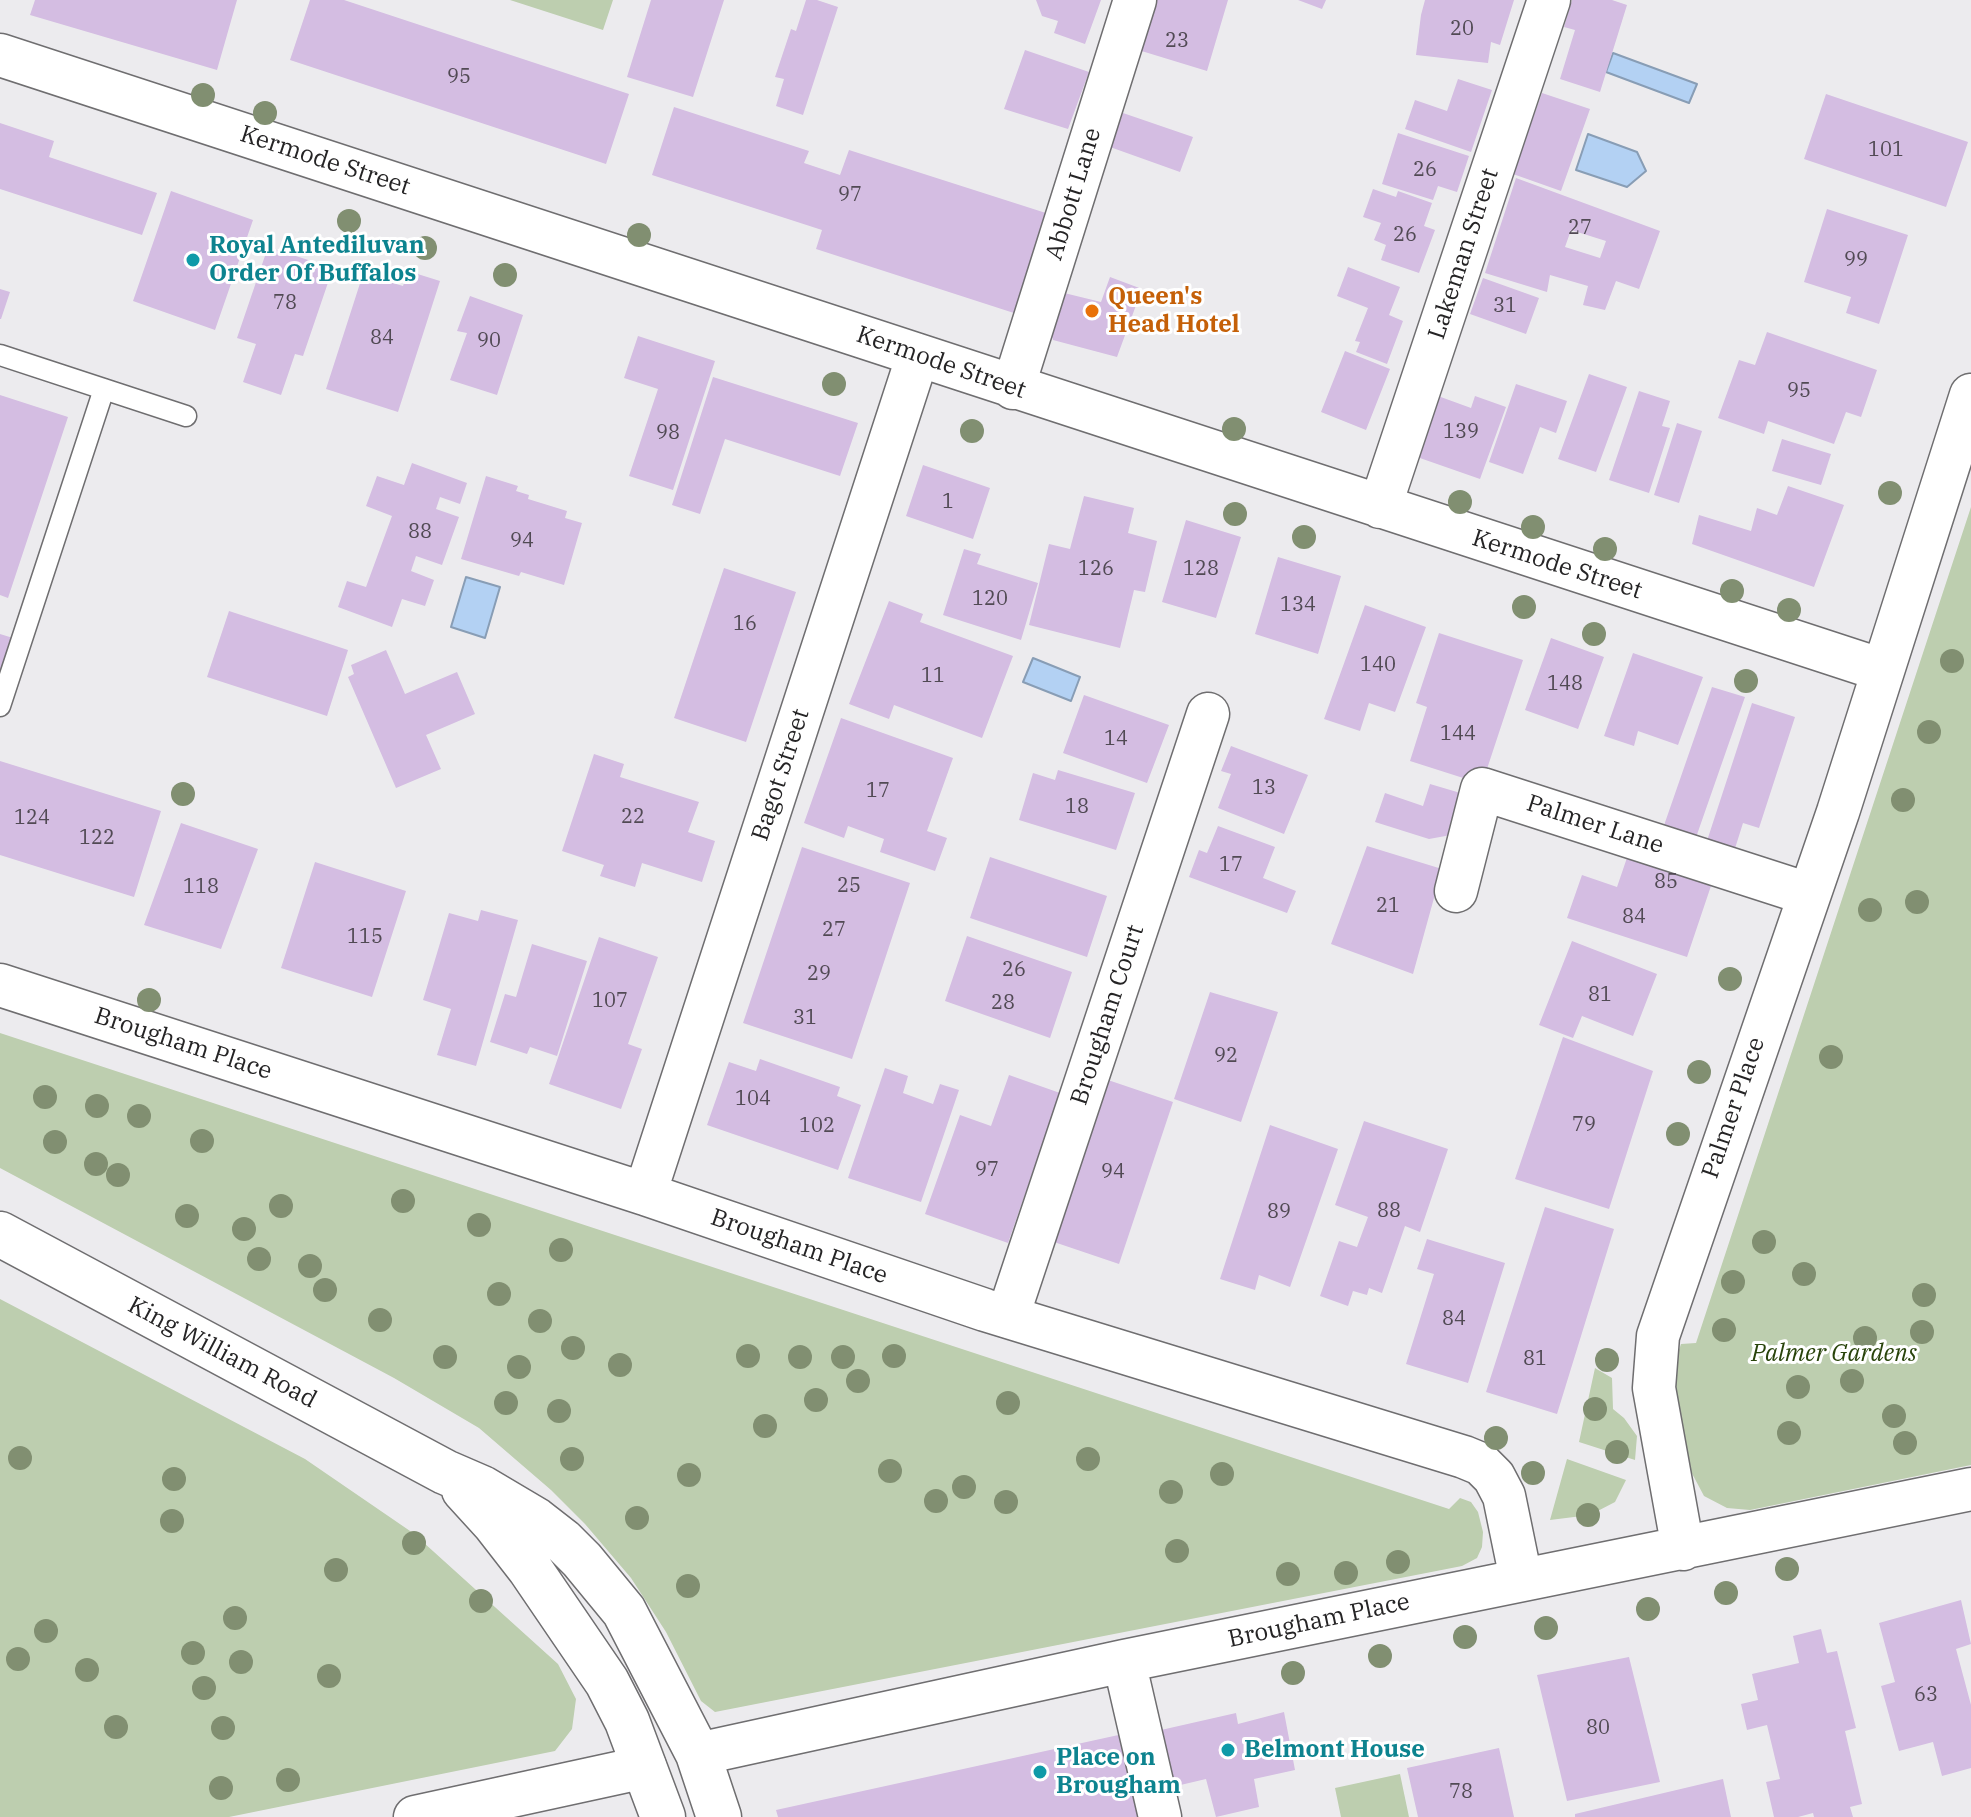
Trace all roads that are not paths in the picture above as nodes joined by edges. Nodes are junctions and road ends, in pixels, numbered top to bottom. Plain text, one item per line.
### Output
1 (1135, 0) edge
2 (1549, 0) edge
3 (0, 55) edge
4 (0, 355) edge
5 (918, 355) junction
6 (1013, 388) junction
7 (104, 389) junction
8 (1971, 395) edge
9 (186, 416) dead end
10 (1380, 507) junction
11 (1882, 670) junction
12 (0, 706) edge
13 (1208, 714) dead end
14 (1456, 891) dead end
15 (1808, 894) junction
16 (0, 985) edge
17 (645, 1194) junction
18 (0, 1234) edge
19 (1008, 1316) junction
20 (445, 1472) junction
21 (1971, 1489) edge
22 (1683, 1549) junction
23 (1521, 1579) junction
24 (1124, 1661) junction
25 (698, 1754) junction
26 (645, 1767) junction
27 (415, 1817) edge
28 (663, 1817) edge
29 (719, 1817) edge
30 (1160, 1817) edge

1 - 6 street, Abbott Lane
2 - 10 street, Lakeman Street
3 - 5 street, Kermode Street
4 - 7 lane
5 - 6 street, Kermode Street
5 - 17 street, Bagot Street
6 - 10 street, Kermode Street
7 - 9 lane
7 - 12 lane
8 - 11 street, Palmer Place
10 - 11 street, Kermode Street
11 - 15 street, Palmer Place
13 - 19 street, Brougham Court
14 - 15 street, Palmer Lane
15 - 22 street, Palmer Place
16 - 17 street, Brougham Place
17 - 19 street, Brougham Place
18 - 20 main road, King William Road
19 - 23 street, Brougham Place
20 - 25 main road, King William Road
20 - 26 main road, King William Road
21 - 22 street
22 - 23 street, Brougham Place
23 - 24 street, Brougham Place
24 - 25 street, Brougham Place
24 - 30 street
25 - 26 main road, Brougham Place
25 - 29 main road, King William Road
26 - 27 street, Brougham Place
26 - 28 main road, King William Road

